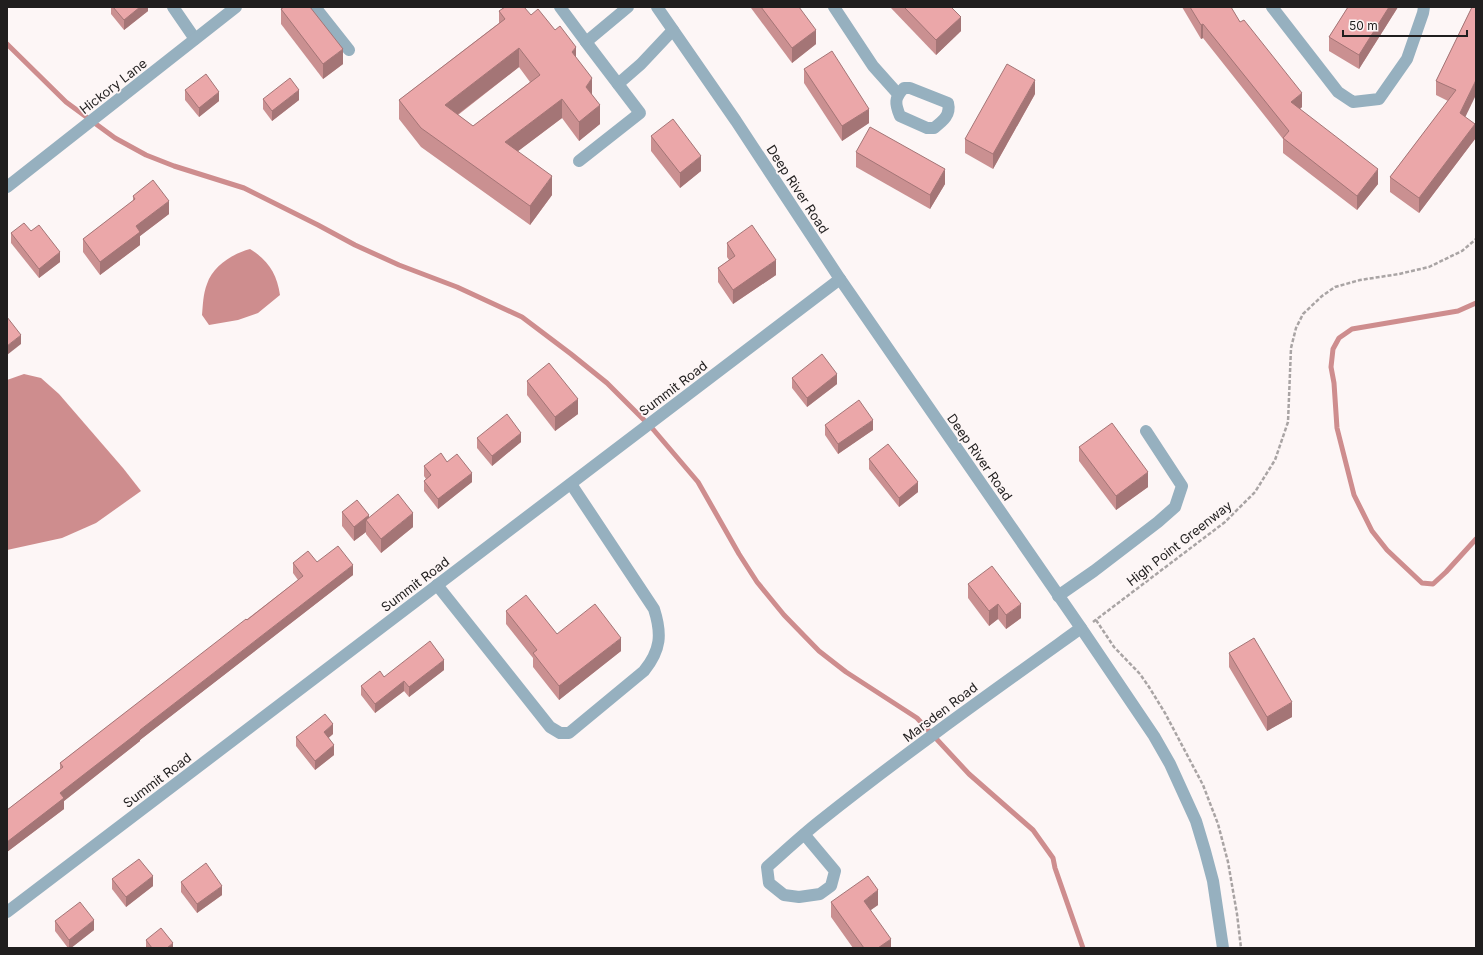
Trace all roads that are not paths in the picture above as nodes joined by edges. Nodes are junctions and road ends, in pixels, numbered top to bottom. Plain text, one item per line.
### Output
1 (173, 7) edge
2 (236, 7) edge
3 (315, 7) edge
4 (560, 7) edge
5 (628, 7) edge
6 (834, 7) edge
7 (1272, 7) edge
8 (1424, 7) edge
9 (662, 9) edge
10 (673, 30) junction
11 (195, 39) junction
12 (586, 42) junction
13 (349, 50) dead end
14 (618, 84) junction
15 (898, 94) dead end
16 (579, 161) dead end
17 (7, 187) edge
18 (840, 279) junction
19 (1146, 431) dead end
20 (571, 484) junction
21 (437, 585) junction
22 (1058, 596) junction
23 (1081, 628) junction
24 (804, 834) junction
25 (7, 912) edge
26 (1223, 948) edge

1 - 11 street
2 - 11 street, Hickory Lane
3 - 13 street
4 - 12 street
5 - 12 street
6 - 15 street
7 - 8 street
9 - 10 street, Deep River Road
10 - 14 street
10 - 18 street, Deep River Road
11 - 17 street, Hickory Lane
12 - 14 street
14 - 16 street
18 - 20 street, Summit Road
18 - 22 street, Deep River Road
19 - 22 street
20 - 21 street, Summit Road
20 - 21 street
21 - 25 street, Summit Road
22 - 23 street, Deep River Road
23 - 24 street, Marsden Road
23 - 26 street, Deep River Road
24 - 24 street

